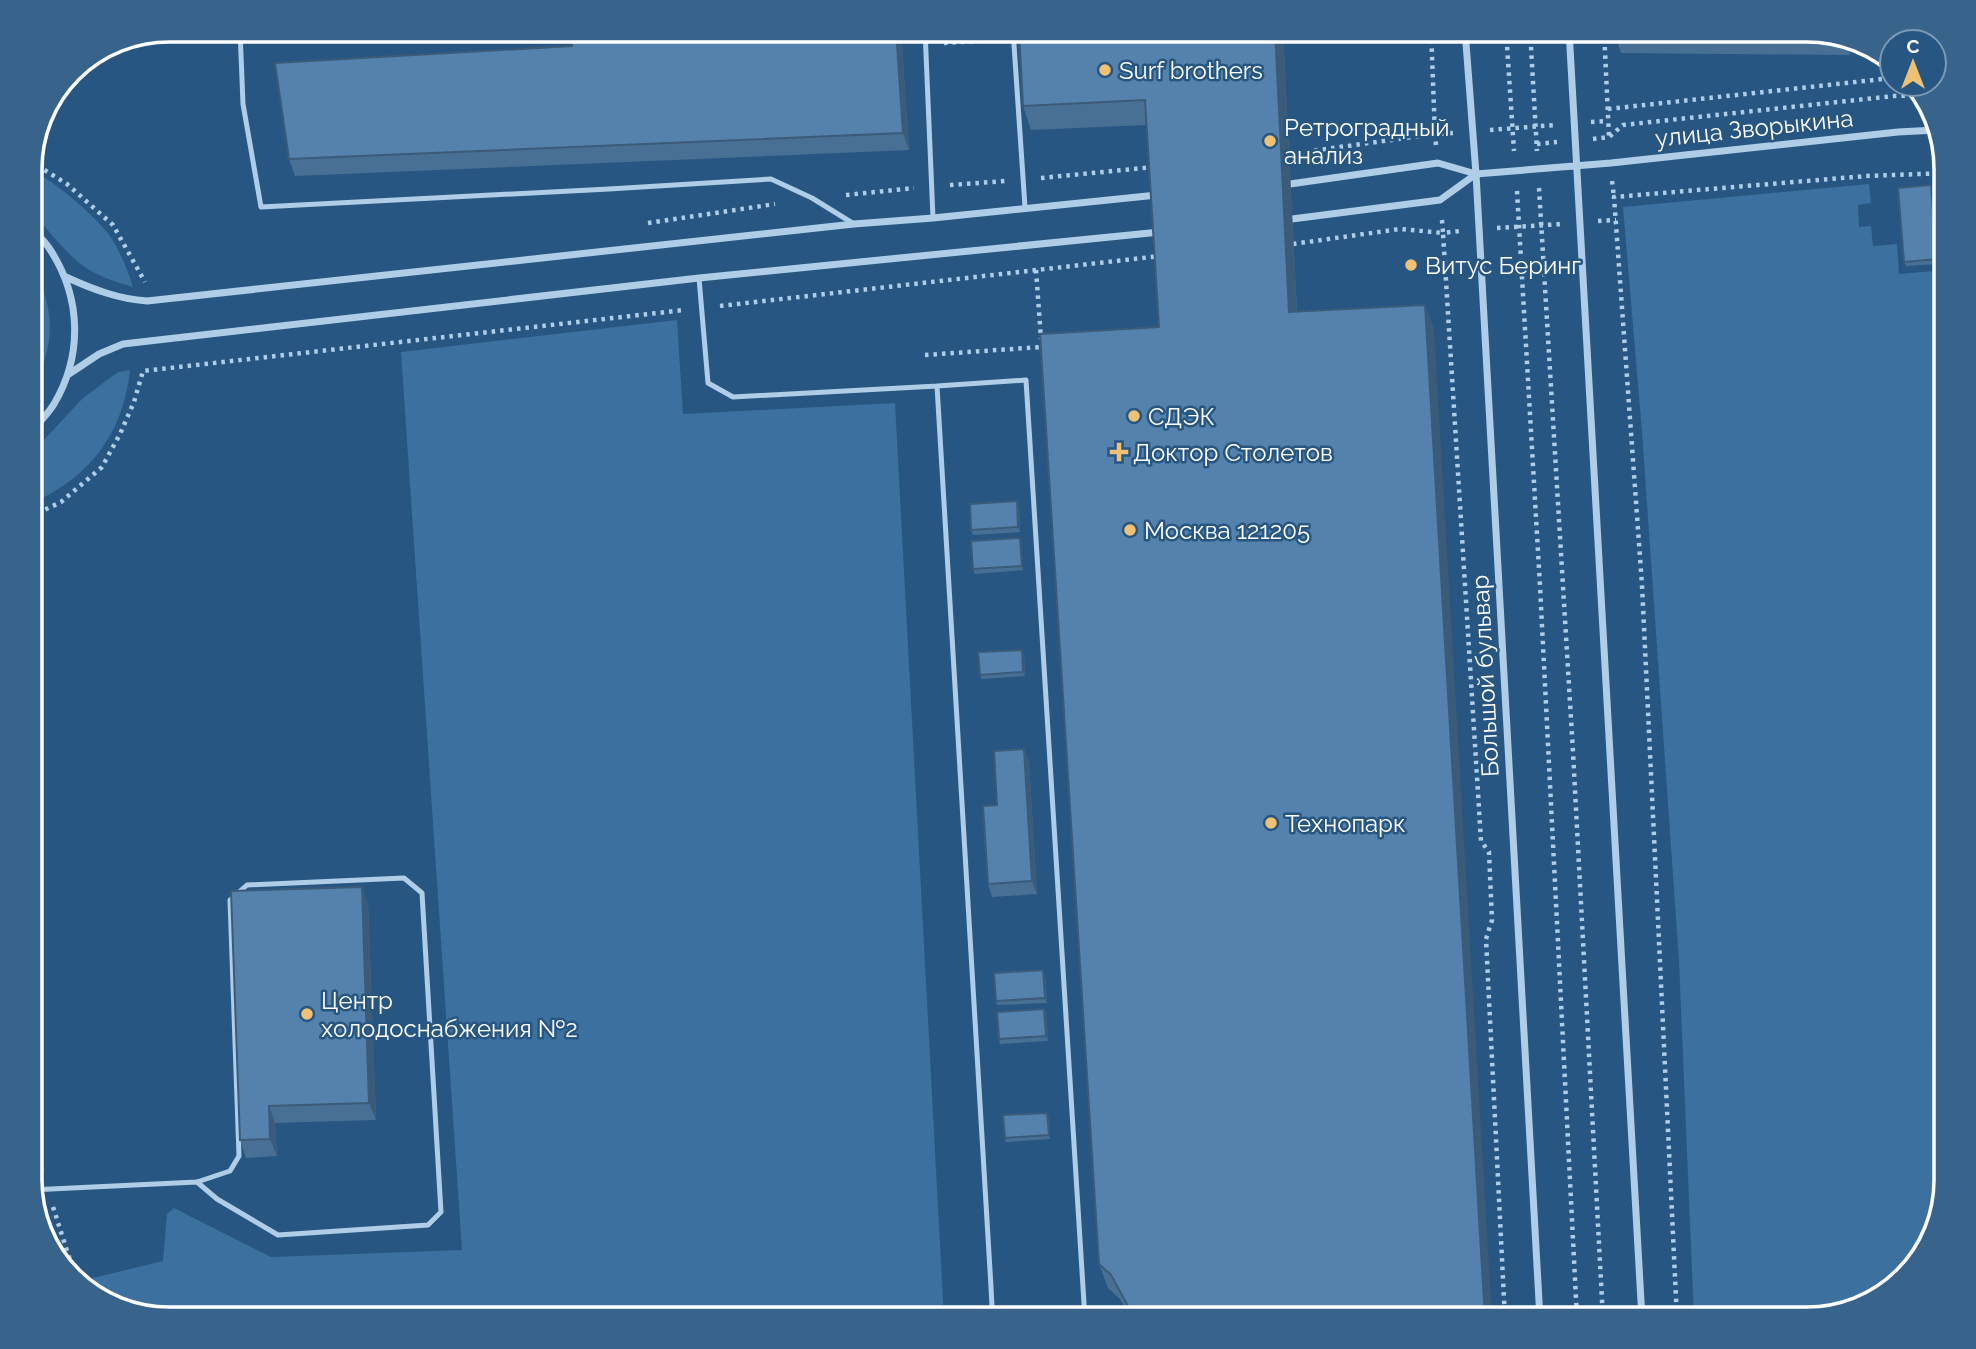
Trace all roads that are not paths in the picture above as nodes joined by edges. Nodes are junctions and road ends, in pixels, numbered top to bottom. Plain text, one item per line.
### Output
1 (240, 42) edge
2 (925, 42) edge
3 (1014, 42) edge
4 (1466, 42) edge
5 (1570, 42) edge
6 (1928, 131) edge
7 (1577, 165) junction
8 (1476, 174) junction
9 (1290, 184) dead end
10 (1158, 195) edge
11 (1025, 207) junction
12 (933, 218) junction
13 (1292, 219) dead end
14 (854, 224) junction
15 (1160, 232) edge
16 (42, 240) edge
17 (66, 277) junction
18 (699, 278) junction
19 (69, 374) junction
20 (937, 386) junction
21 (42, 418) edge
22 (197, 1182) junction
23 (42, 1190) edge
24 (992, 1307) edge
25 (1084, 1307) edge
26 (1539, 1307) edge
27 (1641, 1307) edge

1 - 14 lane
2 - 12 lane
3 - 11 lane
4 - 8 street, Большой бульвар
5 - 7 street
6 - 7 street, улица Зворыкина
7 - 8 street, улица Зворыкина
7 - 27 street
8 - 9 street
8 - 13 street
8 - 26 street, Большой бульвар
10 - 11 street
11 - 12 street
12 - 14 street
14 - 17 street
15 - 18 street
16 - 17 street
17 - 19 street
18 - 19 street
18 - 20 lane
19 - 21 street
20 - 24 lane
20 - 25 lane
22 - 22 lane
22 - 23 lane

